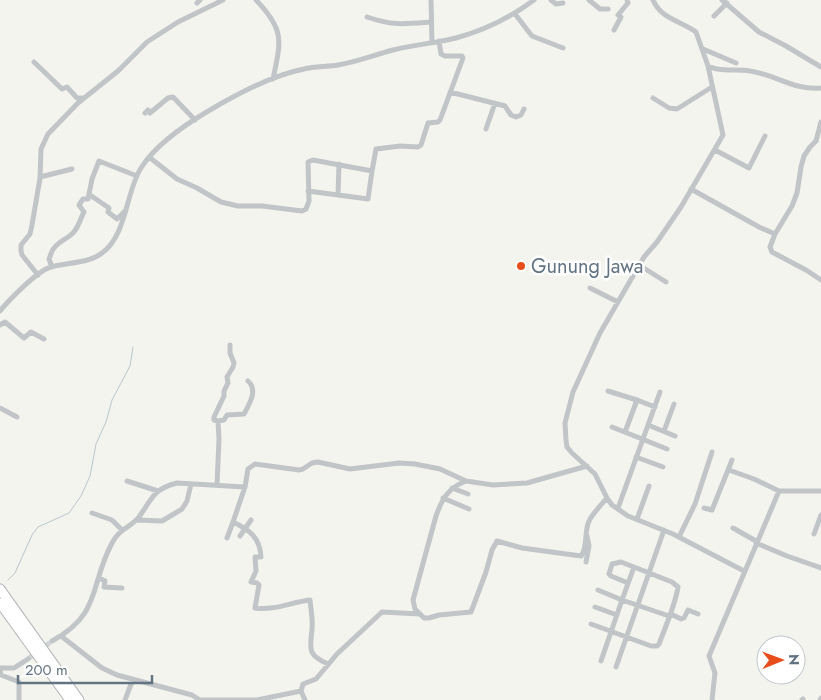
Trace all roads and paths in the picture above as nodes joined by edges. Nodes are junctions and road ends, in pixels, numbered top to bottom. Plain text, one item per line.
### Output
1 (223, 0) edge
2 (256, 0) edge
3 (431, 0) edge
4 (534, 0) edge
5 (551, 0) edge
6 (589, 0) edge
7 (627, 0) edge
8 (653, 0) edge
9 (724, 2) edge
10 (564, 3) dead end
11 (608, 9) dead end
12 (515, 14) junction
13 (714, 16) dead end
14 (367, 17) dead end
15 (431, 22) junction
16 (614, 30) dead end
17 (439, 42) junction
18 (432, 43) junction
19 (563, 48) dead end
20 (703, 49) junction
21 (34, 62) dead end
22 (736, 63) dead end
23 (708, 66) junction
24 (821, 67) edge
25 (273, 79) junction
26 (712, 87) junction
27 (821, 88) edge
28 (450, 92) junction
29 (83, 98) junction
30 (653, 98) dead end
31 (495, 102) junction
32 (524, 109) dead end
33 (145, 113) dead end
34 (195, 120) junction
35 (821, 122) edge
36 (486, 129) dead end
37 (765, 136) dead end
38 (715, 150) junction
39 (150, 157) junction
40 (339, 164) junction
41 (72, 170) dead end
42 (372, 171) junction
43 (137, 176) junction
44 (40, 177) junction
45 (691, 189) junction
46 (308, 191) junction
47 (90, 195) junction
48 (338, 195) junction
49 (127, 210) junction
50 (775, 234) junction
51 (640, 265) junction
52 (52, 266) junction
53 (38, 275) junction
54 (821, 280) edge
55 (666, 282) dead end
56 (590, 288) dead end
57 (618, 302) junction
58 (0, 311) edge
59 (0, 325) edge
60 (44, 339) dead end
61 (230, 345) dead end
62 (248, 380) dead end
63 (608, 391) dead end
64 (660, 392) dead end
65 (637, 400) junction
66 (674, 404) dead end
67 (655, 407) junction
68 (0, 408) edge
69 (17, 417) dead end
70 (218, 421) junction
71 (648, 425) junction
72 (612, 427) dead end
73 (664, 431) junction
74 (625, 432) junction
75 (675, 436) dead end
76 (642, 439) junction
77 (667, 450) dead end
78 (712, 452) dead end
79 (636, 457) junction
80 (732, 460) dead end
81 (586, 466) junction
82 (663, 468) dead end
83 (729, 470) junction
84 (466, 480) junction
85 (128, 481) dead end
86 (190, 484) junction
87 (217, 485) junction
88 (649, 486) dead end
89 (245, 487) junction
90 (452, 488) junction
91 (158, 491) junction
92 (779, 491) junction
93 (821, 491) edge
94 (468, 494) dead end
95 (443, 498) junction
96 (607, 498) junction
97 (469, 508) dead end
98 (618, 508) junction
99 (704, 508) dead end
100 (92, 512) dead end
101 (821, 516) edge
102 (637, 519) junction
103 (137, 520) junction
104 (251, 520) dead end
105 (233, 522) junction
106 (733, 528) dead end
107 (245, 529) junction
108 (122, 530) junction
109 (664, 530) junction
110 (586, 531) junction
111 (814, 534) dead end
112 (240, 536) dead end
113 (679, 537) junction
114 (227, 538) dead end
115 (756, 542) junction
116 (586, 562) dead end
117 (634, 567) junction
118 (821, 568) edge
119 (744, 571) junction
120 (649, 573) junction
121 (99, 578) junction
122 (628, 583) junction
123 (122, 588) dead end
124 (0, 589) edge
125 (598, 590) dead end
126 (622, 600) junction
127 (0, 603) edge
128 (638, 605) junction
129 (595, 607) dead end
130 (420, 614) junction
131 (698, 614) dead end
132 (617, 615) junction
133 (669, 616) junction
134 (591, 624) dead end
135 (611, 632) junction
136 (61, 636) junction
137 (627, 637) junction
138 (52, 641) tunnel mouth
139 (28, 659) tunnel mouth
140 (601, 661) dead end
141 (328, 664) junction
142 (616, 667) dead end
143 (0, 669) edge
144 (133, 679) junction
145 (301, 691) junction
146 (224, 699) edge
147 (19, 700) edge
148 (70, 700) edge
149 (79, 700) edge
150 (126, 700) edge
151 (200, 700) edge
152 (238, 700) edge
153 (305, 700) edge
154 (712, 700) edge

1 - 29 street
2 - 25 street
3 - 15 street
4 - 12 street
5 - 10 street
6 - 11 street
7 - 16 street
8 - 20 street
9 - 13 street
9 - 24 street
12 - 17 street
12 - 19 street
14 - 15 street
15 - 18 street
17 - 18 street
17 - 28 street
18 - 25 street
20 - 22 street
20 - 23 street
21 - 29 street
23 - 26 street
23 - 27 street
25 - 34 street
26 - 30 street
26 - 38 street
28 - 31 street
28 - 42 street
29 - 44 street
31 - 32 street
31 - 36 street
33 - 34 street
34 - 39 street
35 - 50 street
37 - 38 street
38 - 45 street
39 - 43 street
39 - 46 street
40 - 42 street
40 - 46 street
40 - 48 street
41 - 44 street
42 - 48 street
43 - 47 street
43 - 49 street
44 - 53 street
45 - 50 street
45 - 51 street
46 - 48 street
47 - 49 street
47 - 52 street
49 - 52 street
50 - 54 street
51 - 55 street
51 - 57 street
52 - 53 street
53 - 58 street
56 - 57 street
57 - 81 street
59 - 60 street
61 - 70 street
62 - 70 street
63 - 65 street
64 - 67 street
65 - 67 street
65 - 74 street
66 - 73 street
67 - 71 street
68 - 69 street
70 - 87 street
71 - 73 street
71 - 76 street
72 - 74 street
73 - 75 street
74 - 76 street
76 - 77 street
76 - 79 street
78 - 113 street
79 - 82 street
79 - 98 street
80 - 83 street
81 - 84 street
81 - 96 street
83 - 92 street
83 - 99 street
84 - 89 street
84 - 90 street
85 - 91 street
86 - 87 street
86 - 91 street
86 - 103 street
87 - 89 street
88 - 102 street
89 - 105 street
90 - 94 street
90 - 95 street
91 - 103 street
92 - 93 street
92 - 115 street
95 - 97 street
95 - 130 street
96 - 98 street
96 - 110 street
98 - 102 street
100 - 108 street
101 - 111 street
102 - 109 street
103 - 108 street
104 - 107 street
105 - 107 street
105 - 114 street
106 - 115 street
107 - 112 street
107 - 141 street
108 - 121 street
109 - 113 street
109 - 120 street
110 - 116 street
110 - 130 street
113 - 119 street
115 - 118 street
115 - 119 street
117 - 120 street
117 - 122 street
117 - 122 street
119 - 154 street
120 - 128 street
120 - 133 street
121 - 123 street
121 - 136 street
122 - 126 street
124 - 149 highway
125 - 126 street
126 - 128 street
126 - 132 street
127 - 148 highway
128 - 133 street
128 - 137 street
129 - 132 street
130 - 141 street
131 - 133 street
132 - 135 street
133 - 137 street
134 - 135 street
135 - 137 street
135 - 140 street
136 - 138 street
136 - 144 street
137 - 142 street
139 - 143 street
141 - 145 street
143 - 147 street
144 - 150 street
144 - 151 street
145 - 152 street
145 - 153 street
146 - 151 street
146 - 152 street

